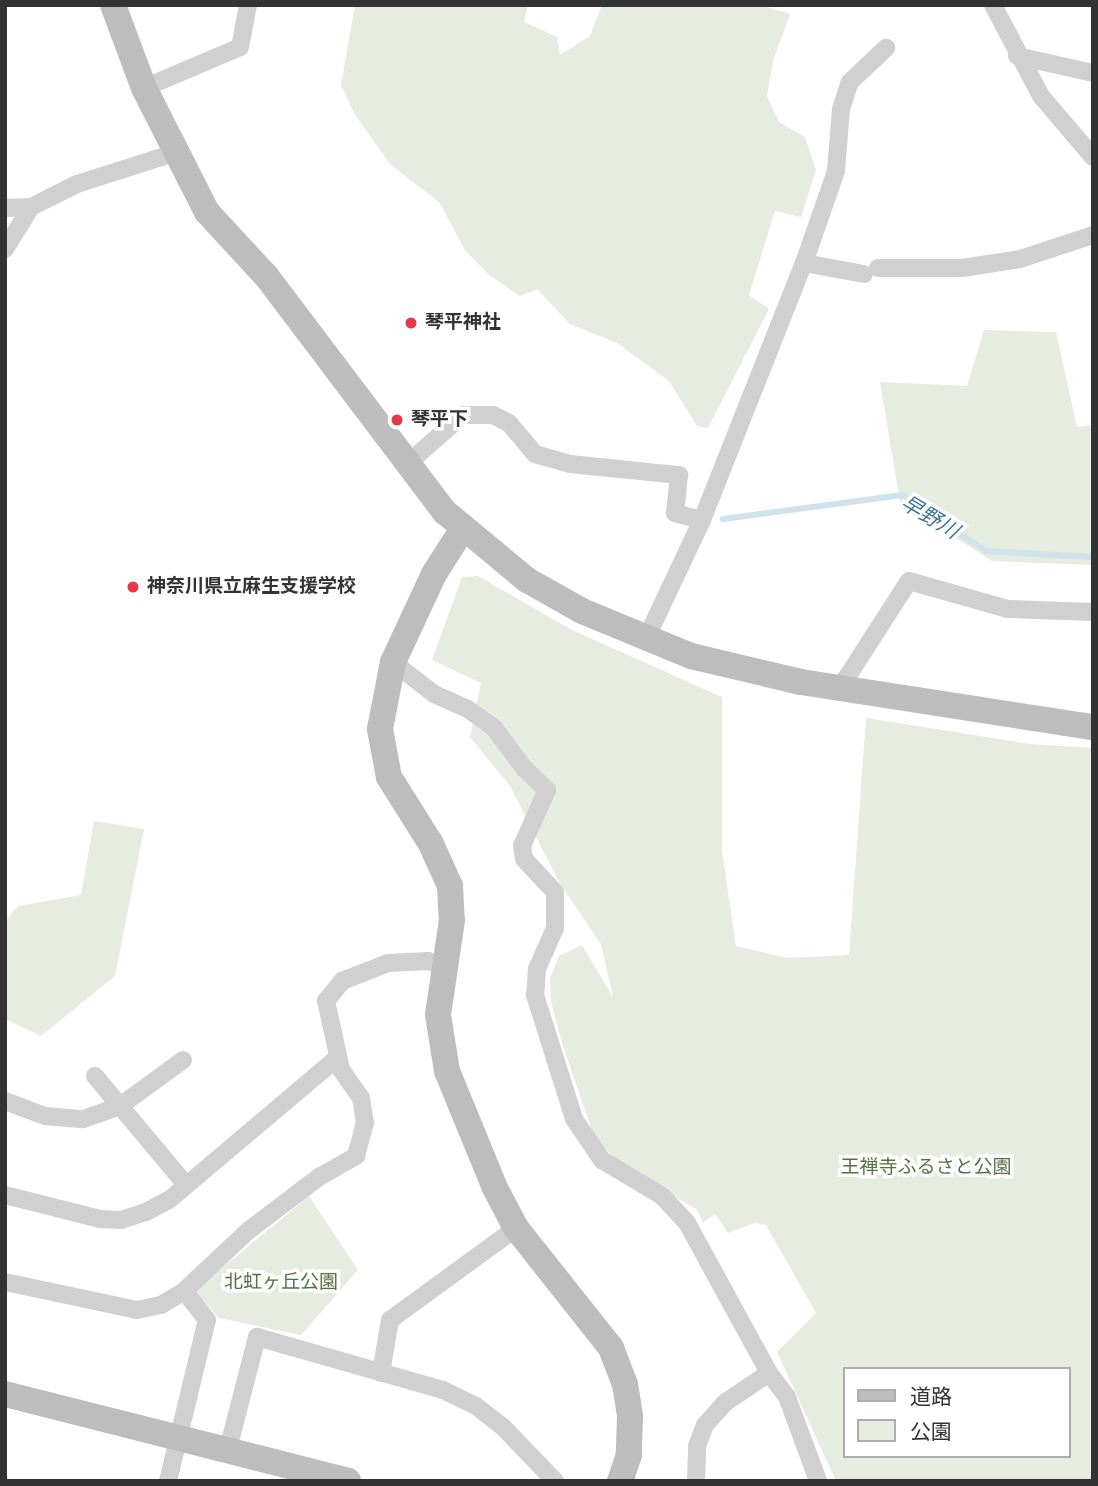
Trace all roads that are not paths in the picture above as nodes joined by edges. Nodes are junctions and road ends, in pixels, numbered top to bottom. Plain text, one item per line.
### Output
1 (113, 5) edge
2 (248, 5) edge
3 (993, 5) edge
4 (886, 48) dead end
5 (1017, 56) junction
6 (1093, 73) edge
7 (144, 88) junction
8 (174, 153) junction
9 (1093, 157) edge
10 (31, 207) junction
11 (5, 208) edge
12 (1093, 235) edge
13 (5, 249) edge
14 (804, 263) junction
15 (406, 465) junction
16 (702, 520) junction
17 (462, 530) junction
18 (1093, 612) edge
19 (646, 639) junction
20 (393, 662) junction
21 (840, 688) junction
22 (1093, 727) edge
23 (446, 966) junction
24 (338, 1057) junction
25 (183, 1060) dead end
26 (95, 1076) dead end
27 (5, 1101) edge
28 (120, 1106) junction
29 (186, 1185) junction
30 (5, 1195) edge
31 (516, 1228) junction
32 (5, 1282) edge
33 (184, 1291) junction
34 (381, 1373) junction
35 (769, 1373) junction
36 (5, 1394) edge
37 (180, 1435) junction
38 (228, 1449) junction
39 (168, 1481) edge
40 (348, 1481) edge
41 (555, 1481) edge
42 (620, 1481) edge
43 (696, 1481) edge
44 (818, 1481) edge

1 - 7 street
2 - 7 street
3 - 5 street
4 - 14 street
5 - 6 street
5 - 9 street
7 - 8 street
8 - 10 street
8 - 15 street
10 - 11 street
10 - 13 street
12 - 14 street
14 - 16 street
15 - 16 street
15 - 17 street
16 - 19 street
17 - 19 street
17 - 20 street
18 - 21 street
19 - 21 street
20 - 23 street
20 - 35 street
21 - 22 street
23 - 24 street
23 - 31 street
24 - 29 street
24 - 33 street
25 - 28 street
26 - 28 street
27 - 28 street
28 - 29 street
29 - 30 street
31 - 34 street
31 - 42 street
32 - 33 street
33 - 37 street
34 - 38 street
34 - 41 street
35 - 43 street
35 - 44 street
36 - 37 street
37 - 38 street
37 - 39 street
38 - 40 street

